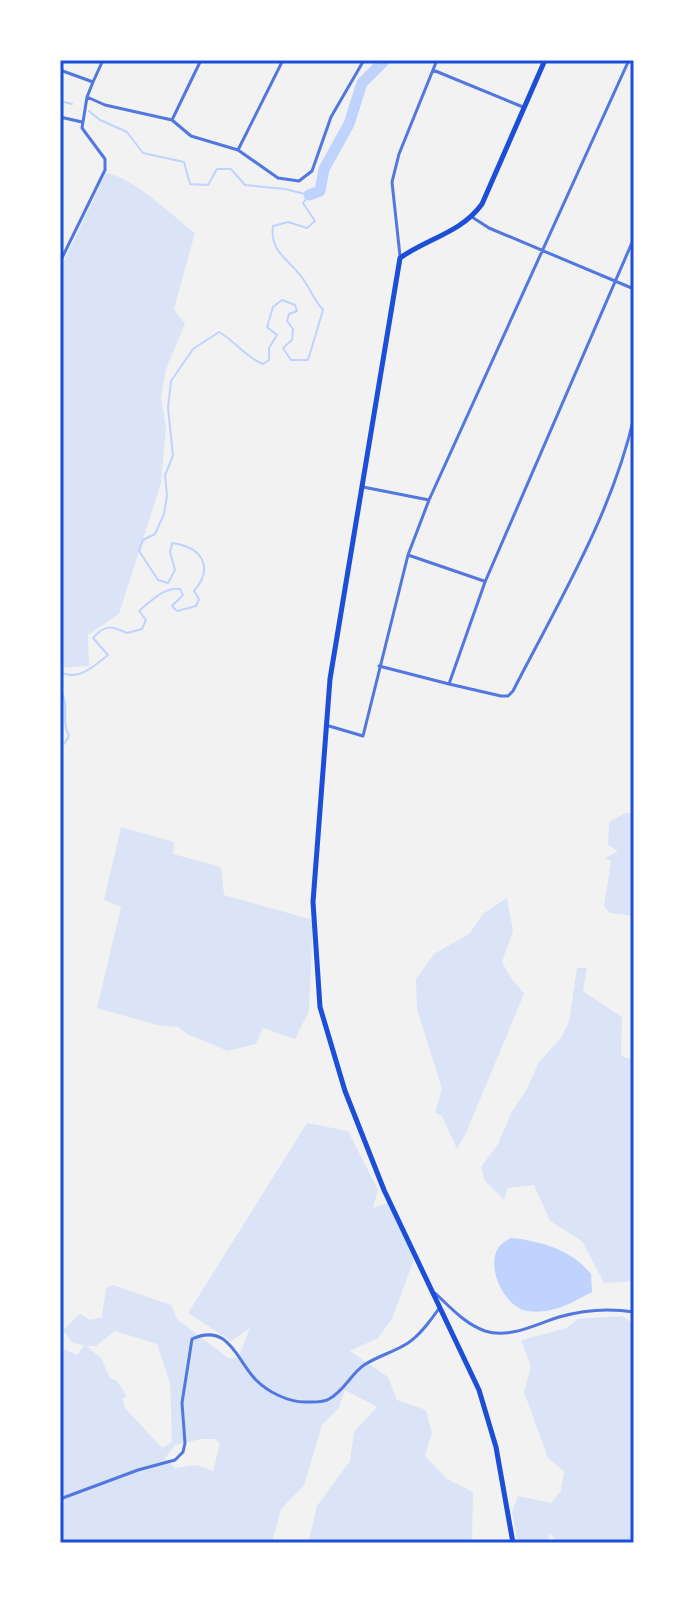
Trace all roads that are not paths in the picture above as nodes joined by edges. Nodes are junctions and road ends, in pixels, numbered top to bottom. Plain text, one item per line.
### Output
1 (103, 60) edge
2 (201, 60) edge
3 (283, 60) edge
4 (364, 60) edge
5 (437, 60) edge
6 (545, 60) edge
7 (629, 60) edge
8 (60, 70) edge
9 (433, 70) junction
10 (93, 82) junction
11 (87, 97) junction
12 (523, 107) junction
13 (60, 117) edge
14 (172, 120) junction
15 (82, 122) junction
16 (238, 150) junction
17 (472, 217) junction
18 (634, 238) edge
19 (542, 250) junction
20 (400, 258) junction
21 (60, 262) edge
22 (616, 282) junction
23 (634, 289) edge
24 (634, 417) edge
25 (626, 454) junction
26 (634, 458) edge
27 (363, 487) junction
28 (429, 500) junction
29 (408, 555) junction
30 (485, 582) junction
31 (379, 666) junction
32 (449, 684) junction
33 (327, 726) junction
34 (435, 1293) junction
35 (440, 1307) junction
36 (634, 1312) edge
37 (60, 1499) edge
38 (513, 1543) edge

1 - 10 street
2 - 14 street
3 - 16 street
4 - 16 street
5 - 9 street
6 - 12 main road
7 - 19 street
8 - 10 street
9 - 12 street
9 - 20 street
10 - 11 street
11 - 14 street
11 - 15 street
12 - 17 main road
13 - 15 street
14 - 16 street
15 - 21 street
17 - 19 street
17 - 20 main road
18 - 22 street
19 - 22 street
19 - 28 street
20 - 27 main road
22 - 23 street
22 - 30 street
24 - 25 street
25 - 26 street
25 - 32 street
27 - 28 street
27 - 33 main road
28 - 29 street
29 - 30 street
29 - 31 street
30 - 32 street
31 - 32 street
31 - 33 street
33 - 34 main road
34 - 35 main road
34 - 36 street
35 - 37 street
35 - 38 main road

